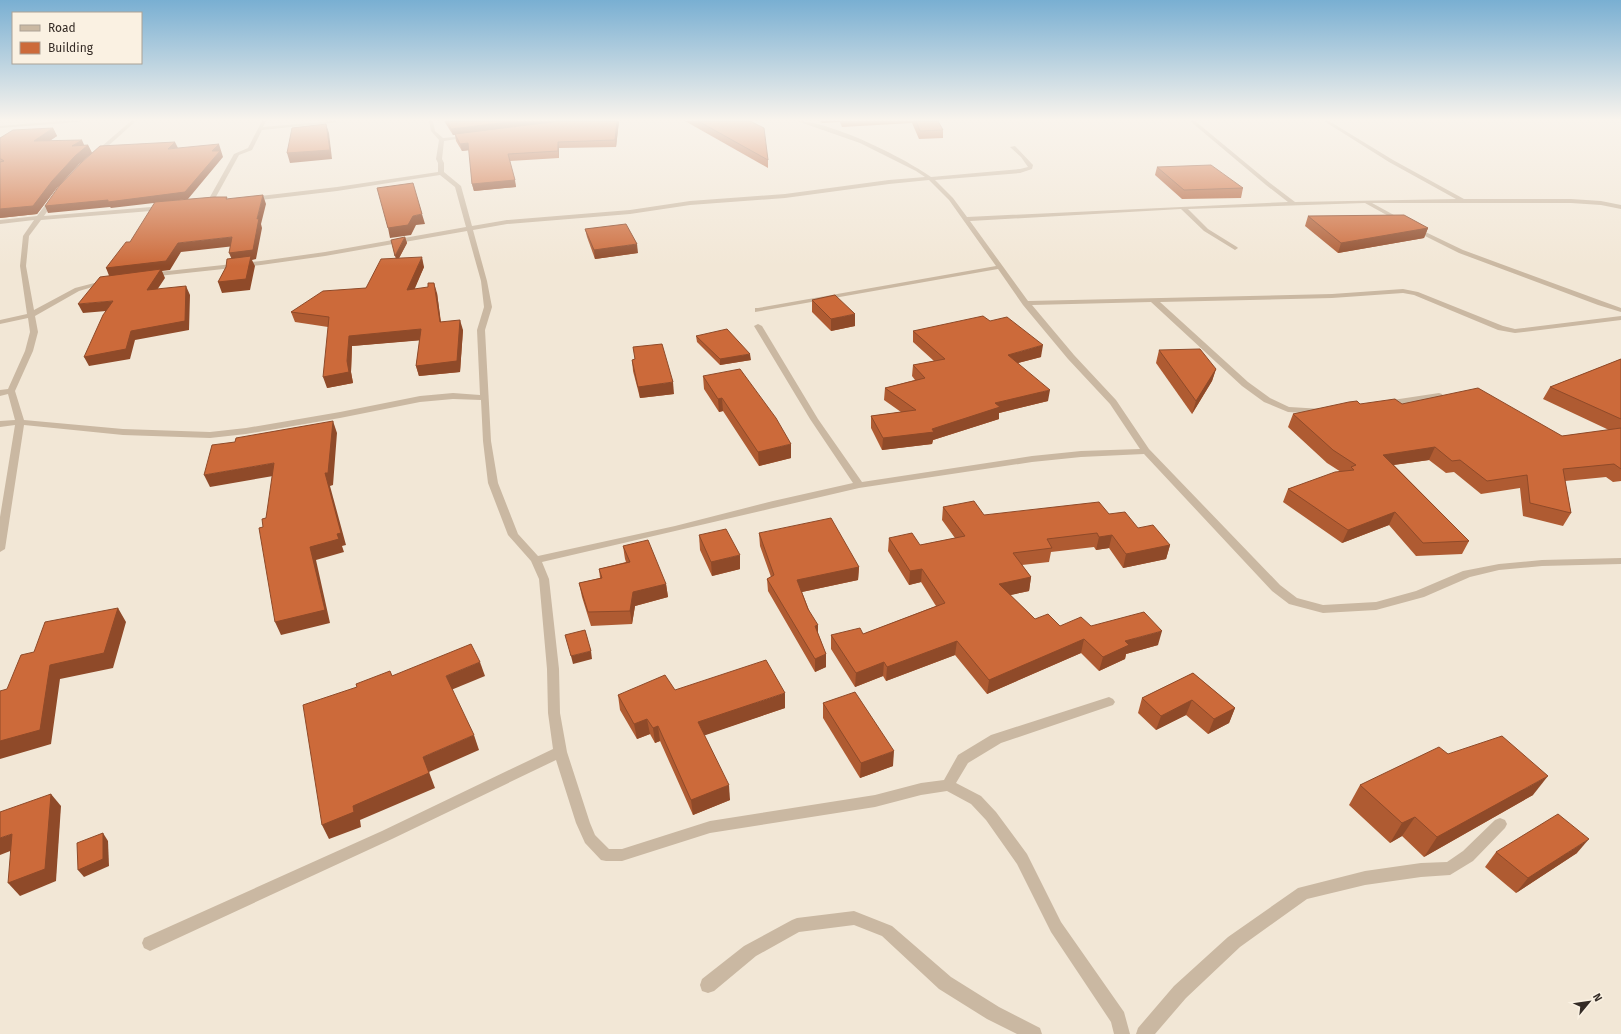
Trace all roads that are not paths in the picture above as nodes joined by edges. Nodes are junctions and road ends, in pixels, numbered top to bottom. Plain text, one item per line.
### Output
1 (228, 169) edge
2 (440, 169) edge
3 (917, 169) edge
4 (1026, 169) edge
5 (1250, 169) edge
6 (1406, 169) edge
7 (440, 173) junction
8 (931, 179) junction
9 (59, 191) edge
10 (246, 200) edge
11 (1462, 200) junction
12 (1367, 202) junction
13 (217, 203) edge
14 (209, 204) junction
15 (1295, 204) junction
16 (202, 205) edge
17 (1621, 207) edge
18 (166, 208) edge
19 (1184, 209) junction
20 (38, 218) junction
21 (964, 219) junction
22 (0, 222) edge
23 (470, 228) junction
24 (1235, 248) dead end
25 (1000, 267) junction
26 (142, 276) edge
27 (112, 281) edge
28 (1152, 299) junction
29 (1026, 303) junction
30 (758, 310) dead end
31 (1621, 310) edge
32 (31, 315) junction
33 (1621, 318) edge
34 (0, 322) edge
35 (758, 326) dead end
36 (11, 391) junction
37 (0, 393) edge
38 (1439, 396) edge
39 (484, 398) junction
40 (1378, 405) edge
41 (1328, 411) edge
42 (20, 422) junction
43 (0, 424) edge
44 (1146, 451) junction
45 (859, 485) junction
46 (0, 549) edge
47 (536, 560) junction
48 (1621, 561) edge
49 (1109, 702) dead end
50 (560, 752) junction
51 (948, 785) junction
52 (1500, 824) dead end
53 (150, 943) dead end
54 (708, 985) dead end
55 (1034, 1034) edge
56 (1122, 1034) edge
57 (1144, 1034) edge

1 - 14 street
2 - 7 street
3 - 8 street
4 - 8 street
5 - 15 street
6 - 11 street
7 - 10 street
7 - 23 street
8 - 21 street
8 - 23 street
9 - 20 street
11 - 12 street
11 - 17 street
12 - 15 street
12 - 31 street
13 - 14 street
14 - 16 street
15 - 19 street
18 - 20 street
19 - 21 street
19 - 24 street
20 - 22 street
20 - 32 street
21 - 25 street
23 - 26 street
23 - 39 street
25 - 29 street
25 - 30 street
27 - 32 street
28 - 29 street
28 - 33 street
28 - 41 street
29 - 44 street
32 - 34 street
32 - 36 street
35 - 45 street
36 - 37 street
36 - 42 street
38 - 40 street
39 - 42 street
39 - 47 street
42 - 43 street
42 - 46 street
44 - 45 street
44 - 48 street
45 - 47 street
47 - 50 street
49 - 51 street
50 - 51 street
50 - 53 street
51 - 56 street
52 - 57 street
54 - 55 street

